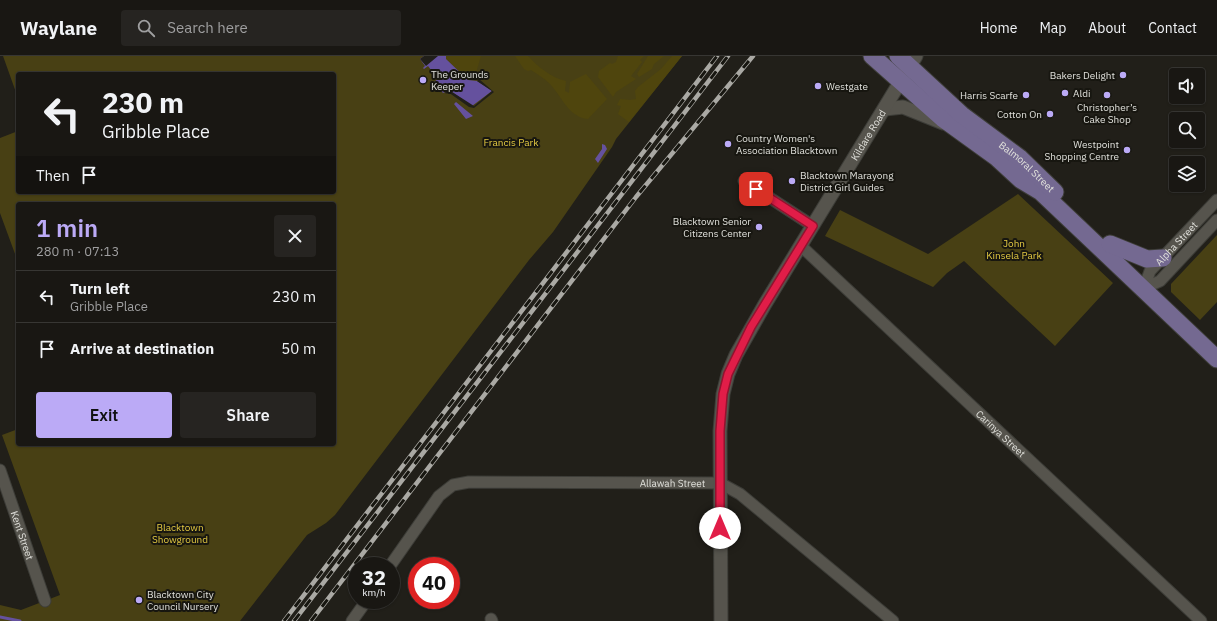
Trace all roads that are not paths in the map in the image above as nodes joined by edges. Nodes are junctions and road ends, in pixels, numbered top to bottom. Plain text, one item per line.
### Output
1 (872, 56) edge
2 (908, 60) edge
3 (900, 83) junction
4 (885, 109) junction
5 (952, 126) junction
6 (744, 181) dead end
7 (1217, 200) edge
8 (1217, 220) edge
9 (813, 226) junction
10 (1110, 244) junction
11 (801, 246) junction
12 (1163, 258) junction
13 (1144, 288) junction
14 (1217, 359) edge
15 (0, 470) edge
16 (720, 483) junction
17 (396, 557) edge
18 (45, 601) dead end
19 (361, 609) edge
20 (352, 621) edge
21 (721, 621) edge
22 (893, 621) edge
23 (1201, 621) edge

1 - 3 main road, Balmoral Street
2 - 3 street, Kildare Road
2 - 10 main road, Balmoral Street
3 - 4 street, Kildare Road
3 - 5 main road, Balmoral Street
4 - 5 street
4 - 9 street, Kildare Road
5 - 13 main road, Balmoral Street
6 - 9 street
7 - 12 street, Alpha Street
8 - 13 street, Alpha Street
9 - 11 street, Kildare Road
10 - 12 main road
10 - 13 main road, Balmoral Street
11 - 16 street, Kildare Road
11 - 23 street, Carinya Street
12 - 13 street, Alpha Street
13 - 14 main road, Balmoral Street
15 - 18 street, Kent Street
16 - 17 street, Allawah Street
16 - 21 street, Kildare Road
16 - 22 street, Allawah Street
19 - 20 street

